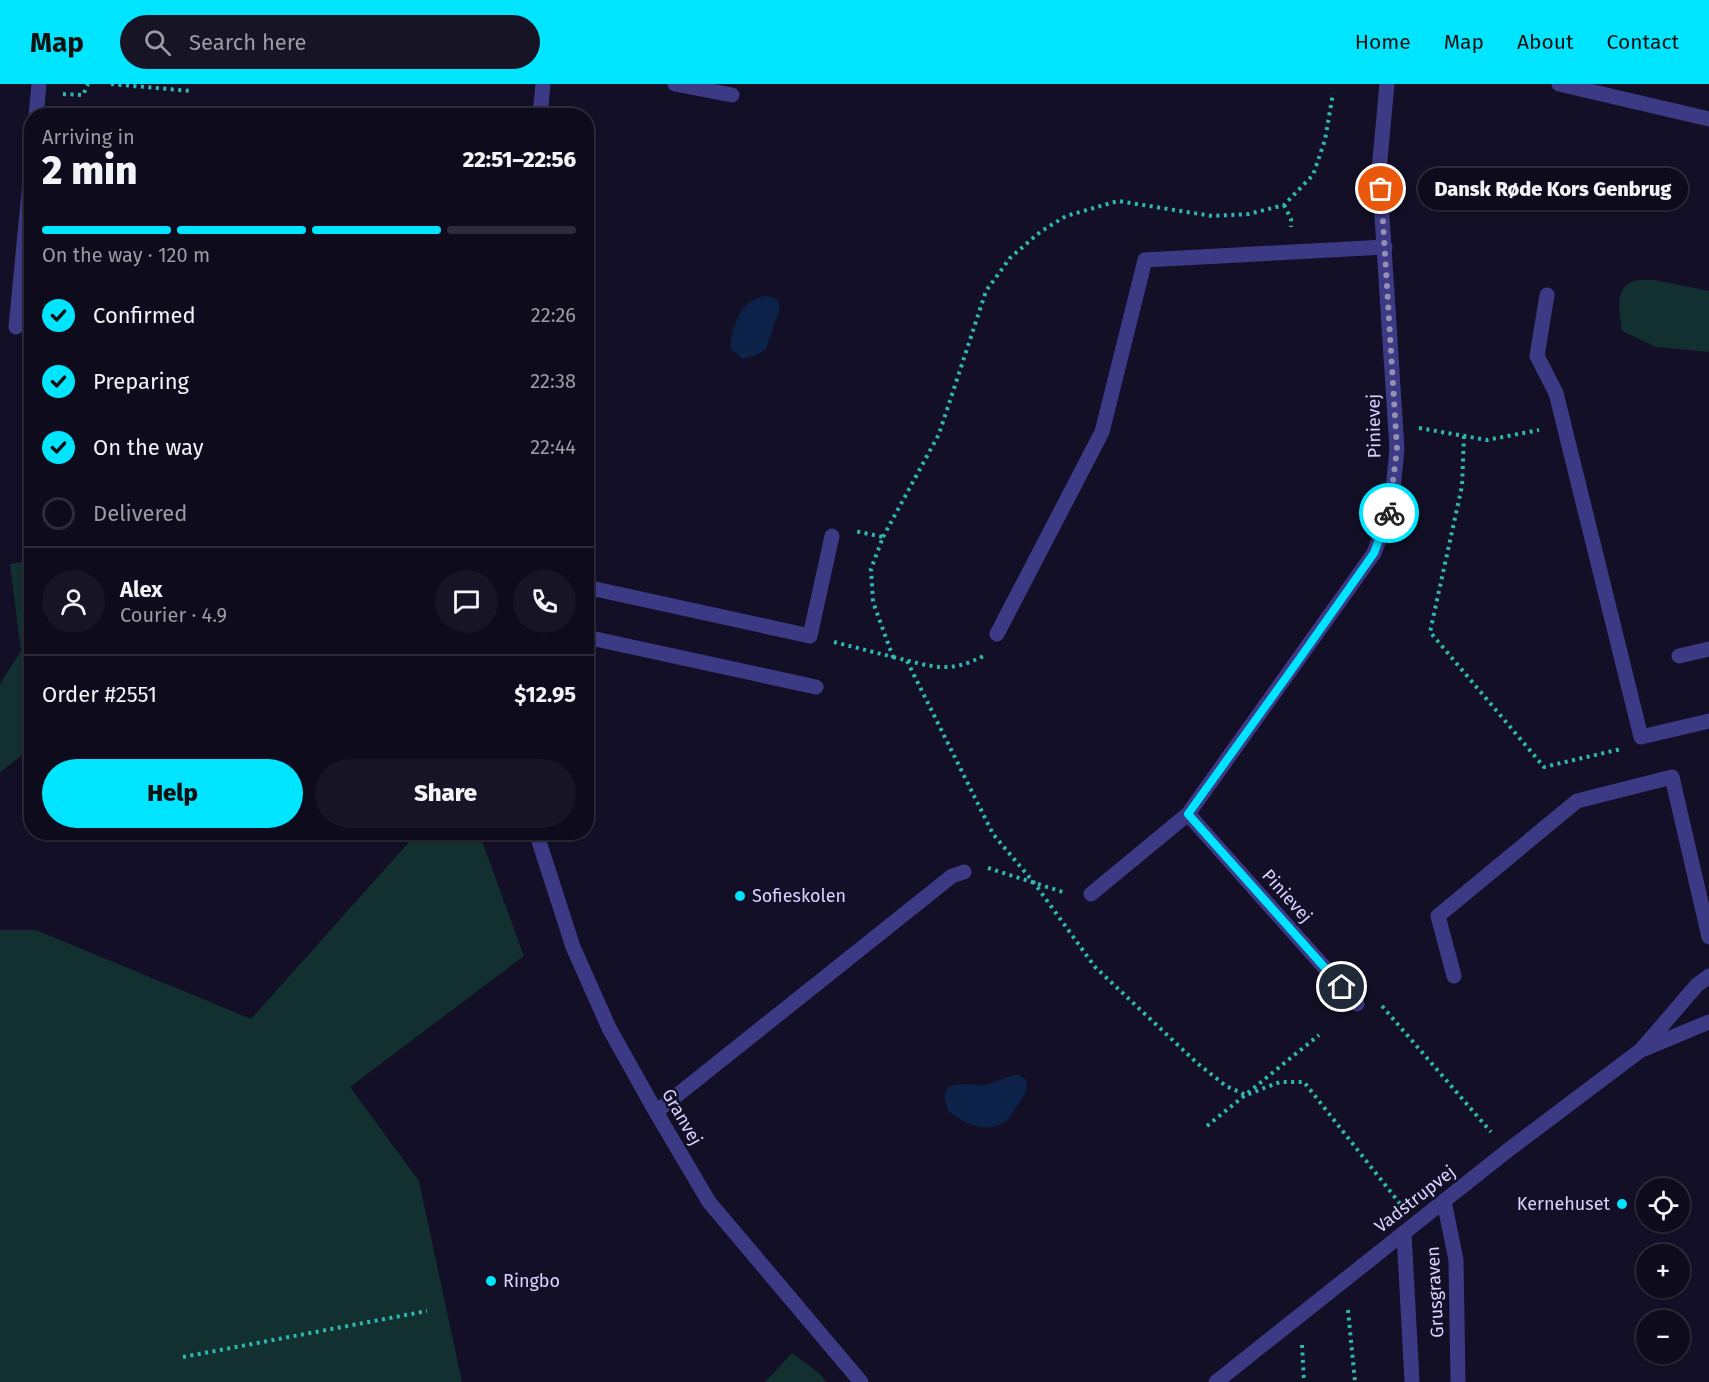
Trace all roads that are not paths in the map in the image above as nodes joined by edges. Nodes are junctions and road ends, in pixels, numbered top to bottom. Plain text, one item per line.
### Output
1 (39, 84) edge
2 (543, 84) edge
3 (675, 84) edge
4 (1387, 84) edge
5 (1560, 84) edge
6 (732, 95) dead end
7 (37, 108) edge
8 (541, 108) edge
9 (1709, 119) edge
10 (24, 244) edge
11 (1385, 247) junction
12 (1547, 295) dead end
13 (16, 327) dead end
14 (832, 536) road end
15 (594, 589) edge
16 (997, 634) road end
17 (594, 639) edge
18 (1709, 650) edge
19 (1679, 656) dead end
20 (816, 687) dead end
21 (1709, 721) edge
22 (1188, 814) junction
23 (539, 840) edge
24 (964, 872) road end
25 (1091, 894) road end
26 (1709, 937) edge
27 (1454, 976) dead end
28 (1709, 976) edge
29 (1357, 1004) road end
30 (1709, 1022) edge
31 (1641, 1050) junction
32 (656, 1112) junction
33 (1444, 1201) junction
34 (1410, 1228) junction
35 (1221, 1380) edge
36 (861, 1382) edge
37 (1412, 1382) edge
38 (1458, 1382) edge

1 - 7 street
2 - 8 street
3 - 6 street
4 - 11 street, Pinievej
5 - 9 street
10 - 13 street
11 - 16 street
11 - 22 street, Pinievej
12 - 21 street
14 - 15 street
17 - 20 street
18 - 19 street
22 - 25 street, Pinievej
22 - 29 street, Pinievej
23 - 32 street, Granvej
24 - 32 street
26 - 27 street
28 - 31 street, Vadstrupvej
30 - 31 street, Vadstrupvej
31 - 33 street, Vadstrupvej
32 - 36 street, Granvej
33 - 34 street, Vadstrupvej
33 - 38 street, Grusgraven
34 - 35 street, Vadstrupvej
34 - 37 street

